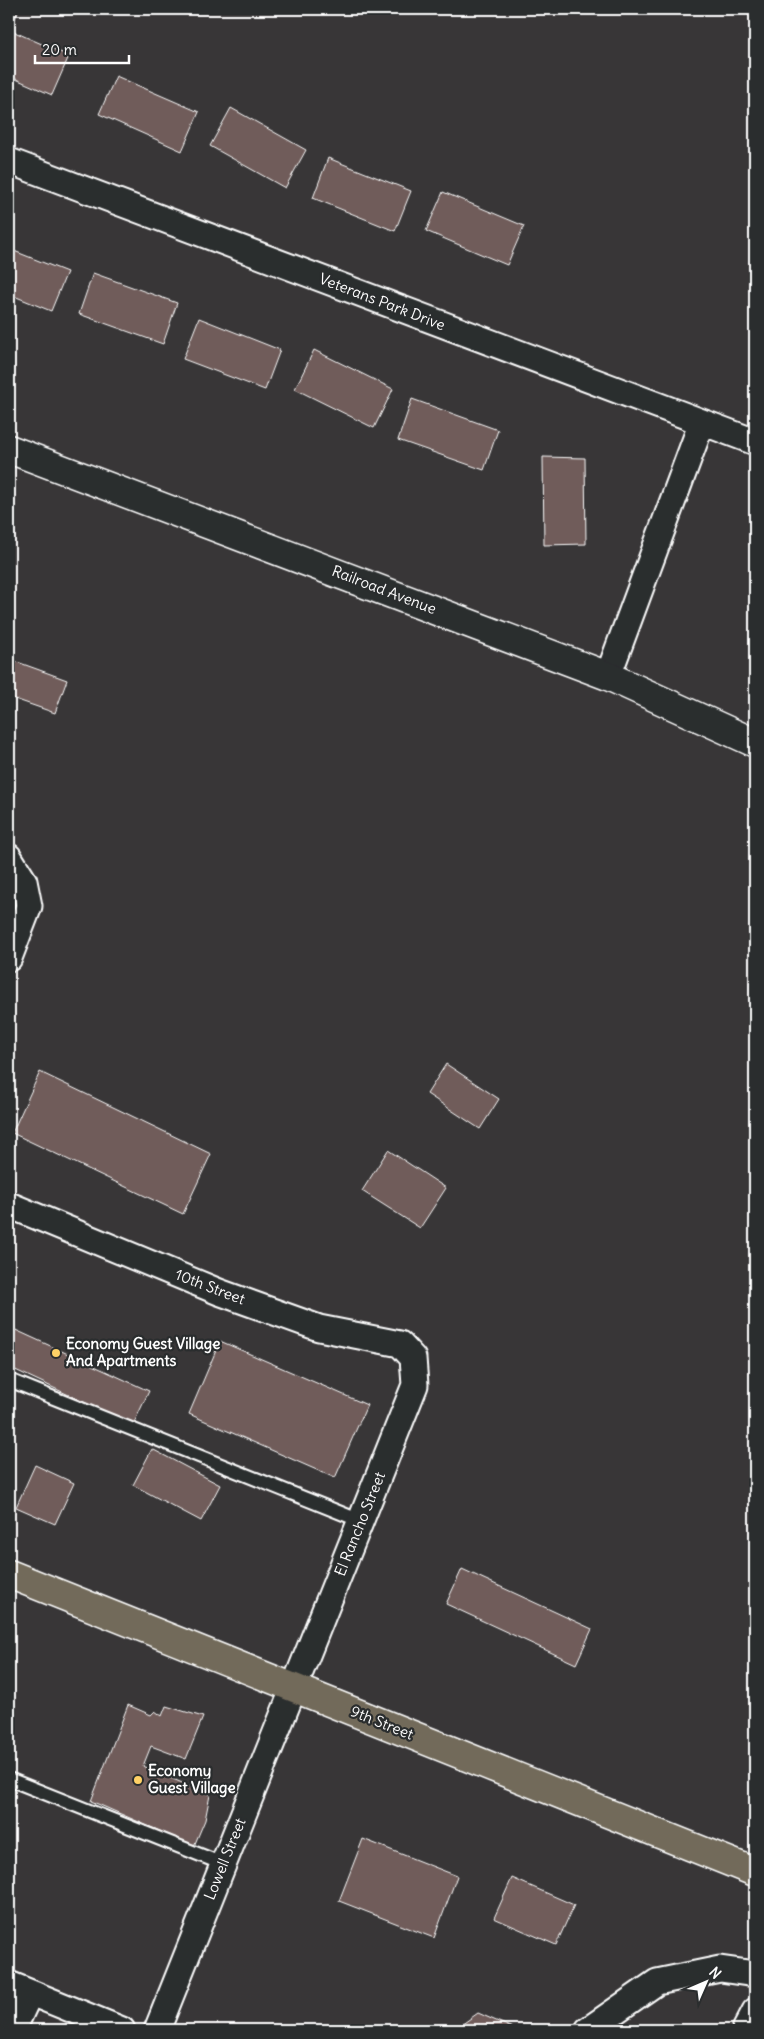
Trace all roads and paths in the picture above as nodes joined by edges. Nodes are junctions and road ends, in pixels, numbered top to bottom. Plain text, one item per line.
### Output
1 (9, 161) edge
2 (702, 422) junction
3 (755, 442) edge
4 (9, 449) edge
5 (608, 676) junction
6 (755, 743) edge
7 (9, 857) edge
8 (9, 958) edge
9 (9, 1205) edge
10 (413, 1358) joint
11 (9, 1380) edge
12 (361, 1521) junction
13 (9, 1574) edge
14 (293, 1688) junction
15 (9, 1779) edge
16 (223, 1864) junction
17 (755, 1872) edge
18 (755, 1974) edge
19 (19, 1988) edge
20 (755, 2011) edge
21 (9, 2030) edge
22 (122, 2030) edge
23 (157, 2030) edge
24 (588, 2030) edge
25 (745, 2030) edge

1 - 2 street, Veterans Park Drive
2 - 3 street, Veterans Park Drive
2 - 5 street
4 - 5 street, Railroad Avenue
5 - 6 street, Railroad Avenue
7 - 8 street
9 - 10 street, 10th Street
10 - 12 street, El Rancho Street
11 - 12 lane
12 - 14 street, El Rancho Street
13 - 14 main road, 9th Street
14 - 16 street, Lowell Street
14 - 17 main road, 9th Street
15 - 16 lane
16 - 23 street, Lowell Street
18 - 24 street
19 - 21 street
19 - 22 street
20 - 25 street

